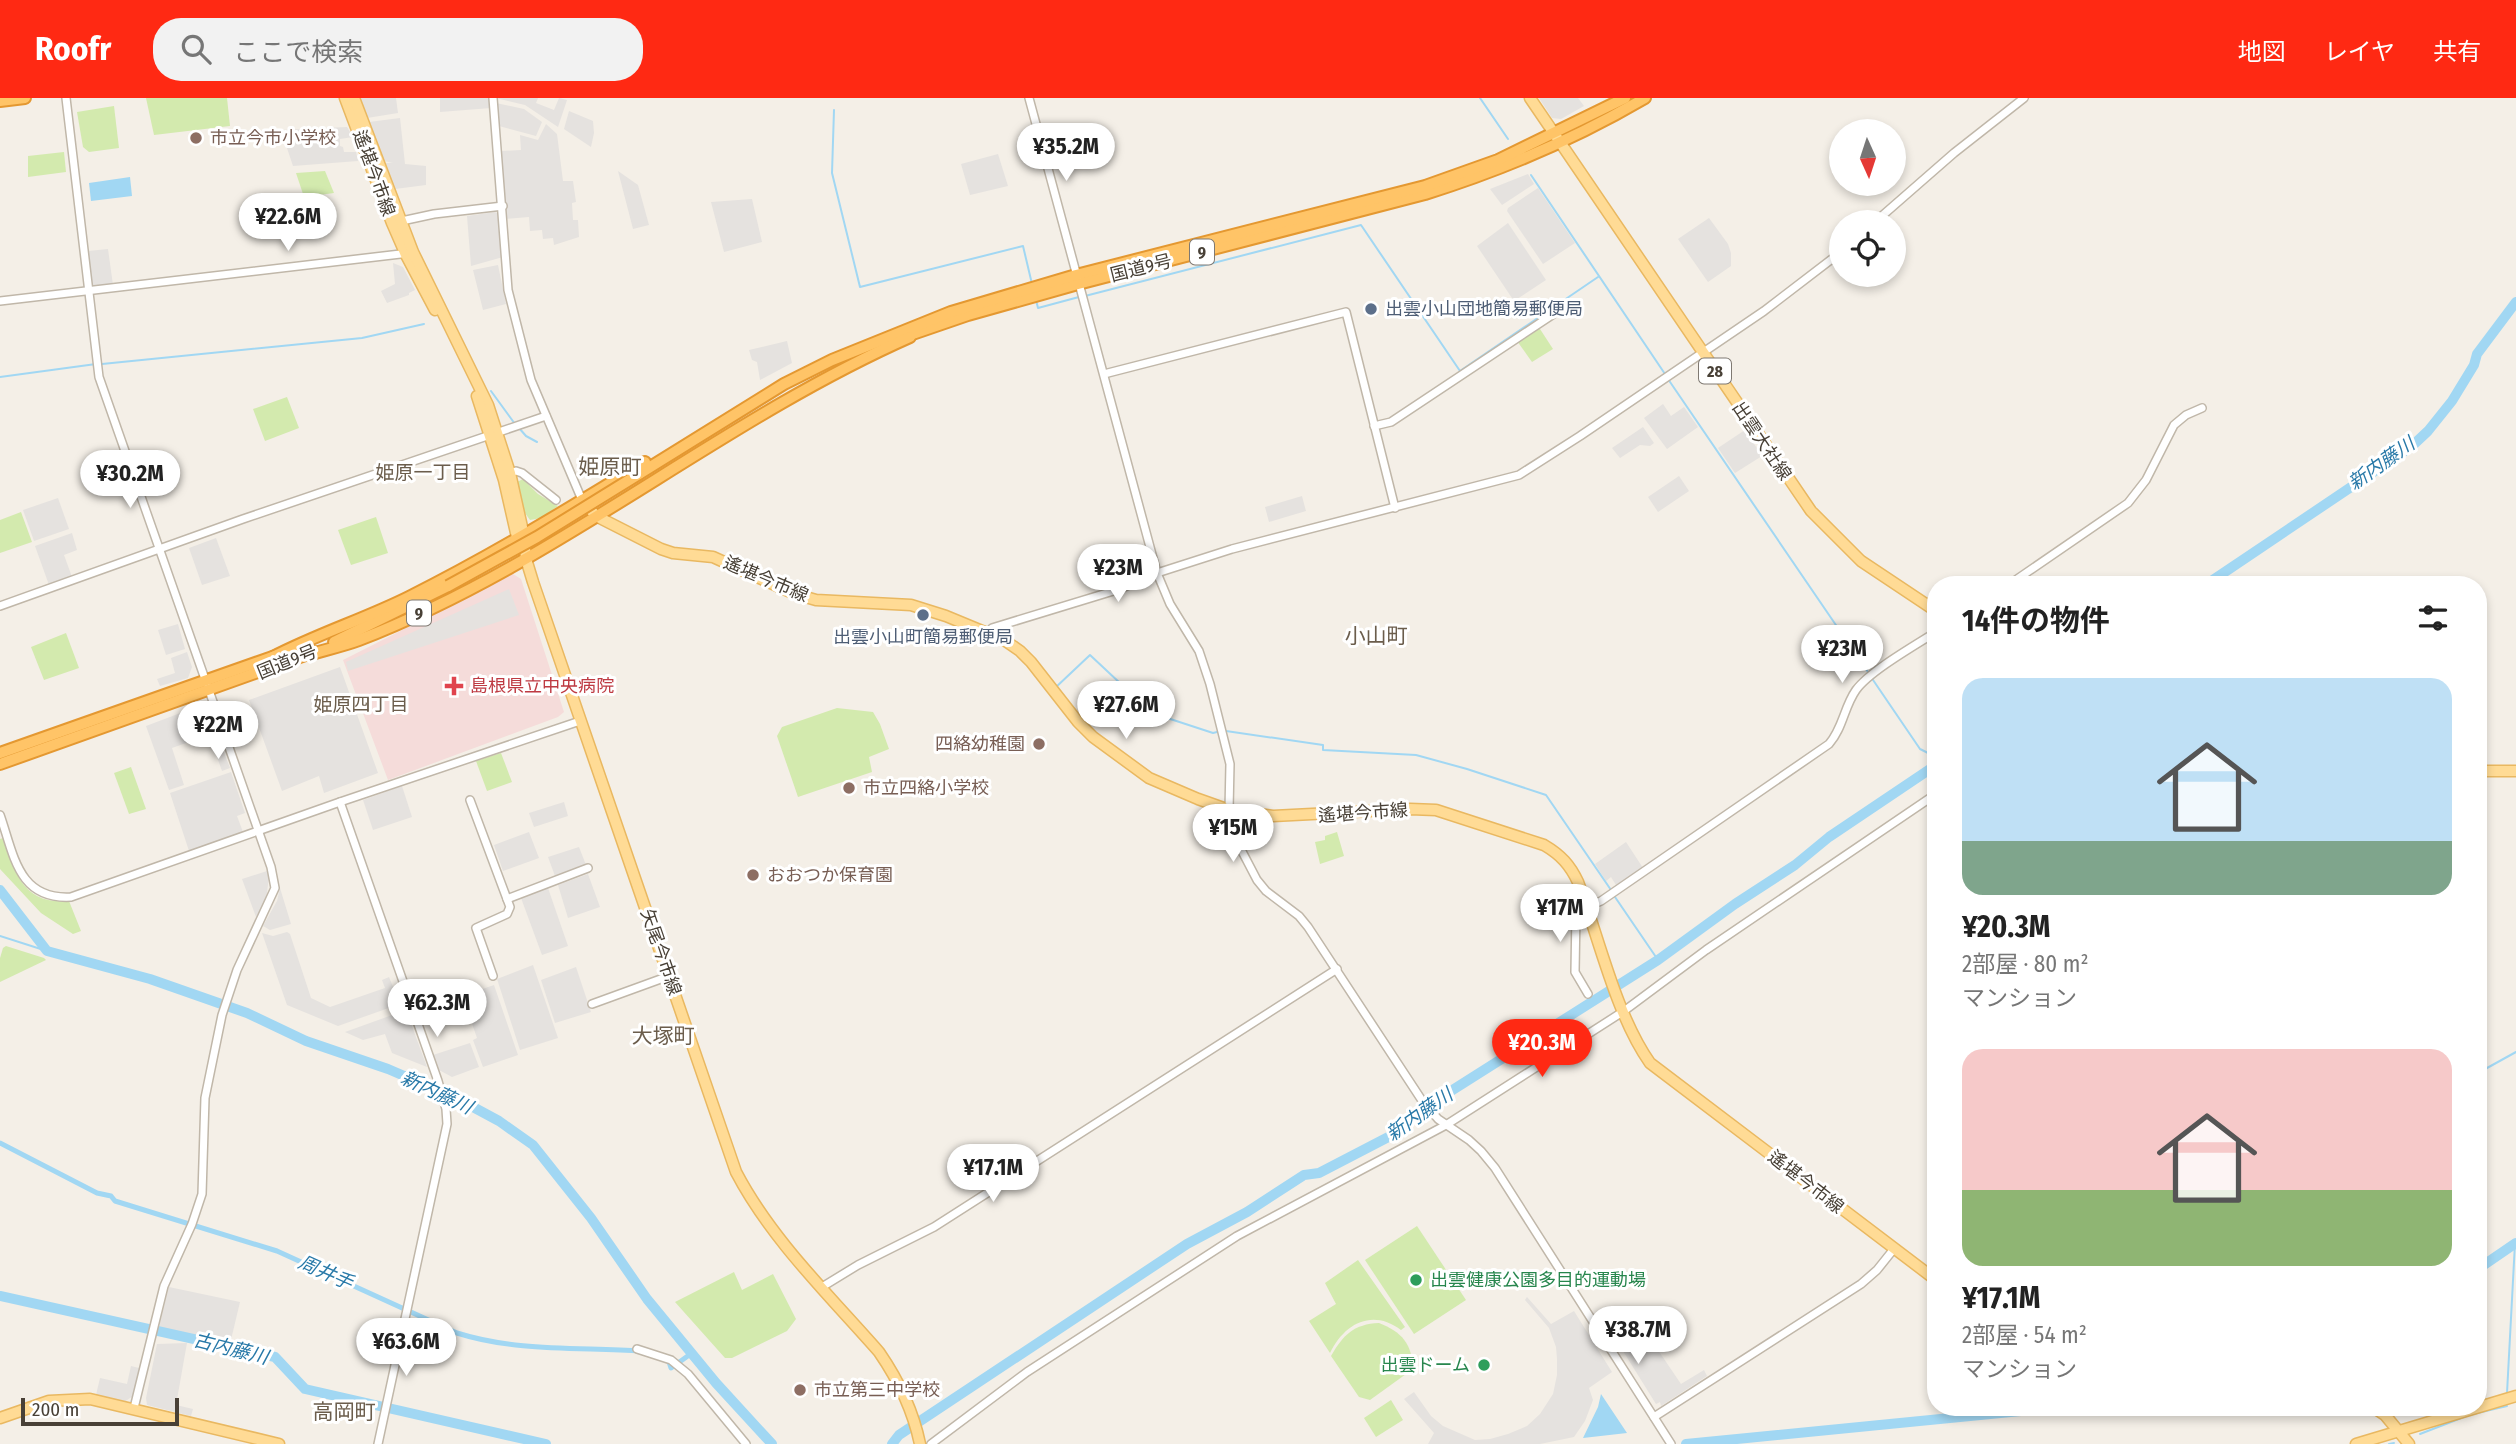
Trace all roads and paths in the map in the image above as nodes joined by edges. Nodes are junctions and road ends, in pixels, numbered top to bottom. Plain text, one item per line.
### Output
1 (25, 98) edge
2 (66, 98) edge
3 (345, 98) edge
4 (354, 98) edge
5 (493, 98) edge
6 (1029, 98) edge
7 (1530, 98) edge
8 (1625, 98) edge
9 (1645, 98) edge
10 (2018, 100) edge
11 (0, 101) edge
12 (1554, 134) junction
13 (1560, 144) junction
14 (503, 206) junction
15 (1889, 210) edge
16 (396, 222) junction
17 (409, 253) junction
18 (1829, 260) edge
19 (1077, 279) junction
20 (88, 290) junction
21 (0, 300) edge
22 (1564, 307) dead end
23 (925, 331) junction
24 (1702, 352) junction
25 (832, 360) junction
26 (1104, 374) junction
27 (757, 401) junction
28 (2202, 408) dead end
29 (546, 416) junction
30 (1374, 426) junction
31 (494, 434) junction
32 (510, 473) junction
33 (556, 500) dead end
34 (582, 500) junction
35 (1395, 508) junction
36 (596, 516) junction
37 (520, 538) junction
38 (158, 549) junction
39 (526, 559) junction
40 (1157, 573) junction
41 (2022, 576) edge
42 (448, 586) junction
43 (1927, 605) edge
44 (0, 606) edge
45 (988, 633) junction
46 (1927, 638) edge
47 (308, 655) junction
48 (273, 657) junction
49 (206, 686) junction
50 (580, 721) junction
51 (0, 753) edge
52 (0, 764) edge
53 (2487, 771) edge
54 (2516, 771) edge
55 (470, 800) dead end
56 (1927, 800) edge
57 (340, 802) junction
58 (1229, 810) junction
59 (0, 815) edge
60 (258, 831) junction
61 (588, 868) dead end
62 (507, 899) junction
63 (1587, 906) junction
64 (1337, 969) junction
65 (493, 976) dead end
66 (669, 976) junction
67 (1588, 994) dead end
68 (592, 1004) dead end
69 (1623, 1008) junction
70 (1446, 1125) junction
71 (1893, 1250) junction
72 (1927, 1274) edge
73 (822, 1287) junction
74 (637, 1349) dead end
75 (2516, 1396) edge
76 (2487, 1405) edge
77 (134, 1408) junction
78 (2386, 1416) edge
79 (2452, 1416) edge
80 (1654, 1417) junction
81 (0, 1418) edge
82 (2401, 1432) junction
83 (924, 1443) edge
84 (279, 1444) edge
85 (378, 1444) edge
86 (746, 1444) edge
87 (1671, 1444) edge
88 (2356, 1444) edge
89 (2409, 1444) edge

1 - 11 highway
2 - 20 street
3 - 16 main road, 遙堪今市線
4 - 16 main road, 遙堪今市線
5 - 14 street
6 - 19 street
7 - 12 main road, 出雲大社線 / 28
8 - 12 highway, 国道9号 / 9
9 - 13 highway, 国道9号 / 9
10 - 15 street
12 - 13 main road, 出雲大社線 / 28
12 - 19 highway, 国道9号 / 9
13 - 19 highway, 国道9号 / 9
13 - 24 main road, 出雲大社線 / 28
14 - 16 street
14 - 29 street
16 - 17 main road, 遙堪今市線
17 - 20 street
17 - 31 main road, 遙堪今市線
18 - 24 street
19 - 23 highway, 国道9号 / 9
19 - 25 highway, 国道9号 / 9
19 - 26 street
20 - 21 street
20 - 38 street
22 - 30 street
23 - 27 highway, 国道9号 / 9
23 - 36 highway, 9
24 - 35 street
24 - 43 main road, 出雲大社線 / 28
25 - 27 highway, 国道9号 / 9
25 - 34 highway, 9
26 - 30 street
26 - 40 street
27 - 42 highway, 国道9号 / 9, bridge
28 - 41 street
29 - 31 street
29 - 34 street
30 - 35 street
31 - 32 main road, 遙堪今市線
31 - 37 main road, 遙堪今市線
31 - 38 street
32 - 33 street
32 - 37 main road, 遙堪今市線
34 - 36 main road, 遙堪今市線
34 - 37 highway, 9
35 - 40 street
36 - 39 highway, 9
36 - 45 main road, 遙堪今市線
37 - 39 main road, 遙堪今市線
37 - 48 highway, 国道9号 / 9
38 - 44 street
38 - 49 street
39 - 47 highway, 9
39 - 50 main road, 矢尾今市線
40 - 45 street
40 - 58 street
42 - 47 highway, 国道9号 / 9
42 - 48 highway, 国道9号 / 9
45 - 58 main road, 遙堪今市線
46 - 63 street
47 - 49 highway, 国道9号 / 9
48 - 49 highway, 国道9号 / 9
49 - 51 highway, 国道9号 / 9
49 - 52 highway, 国道9号 / 9
49 - 60 street
50 - 57 street
50 - 66 main road, 矢尾今市線
53 - 54 main road
55 - 62 street
56 - 69 street
57 - 60 street
57 - 85 street
58 - 63 main road, 遙堪今市線
58 - 64 street
59 - 60 street
60 - 77 street
61 - 62 street
62 - 65 street
63 - 67 street
63 - 69 main road, 遙堪今市線
64 - 70 street
64 - 73 street
66 - 68 street
66 - 73 main road, 矢尾今市線
69 - 70 street
69 - 71 main road, 遙堪今市線
70 - 80 street
70 - 83 street
71 - 72 main road, 遙堪今市線
71 - 80 street
73 - 83 main road, 矢尾今市線
74 - 86 street
75 - 76 main road
77 - 81 main road
77 - 84 main road
78 - 82 main road
79 - 82 main road
80 - 87 street
82 - 88 main road
82 - 89 main road

